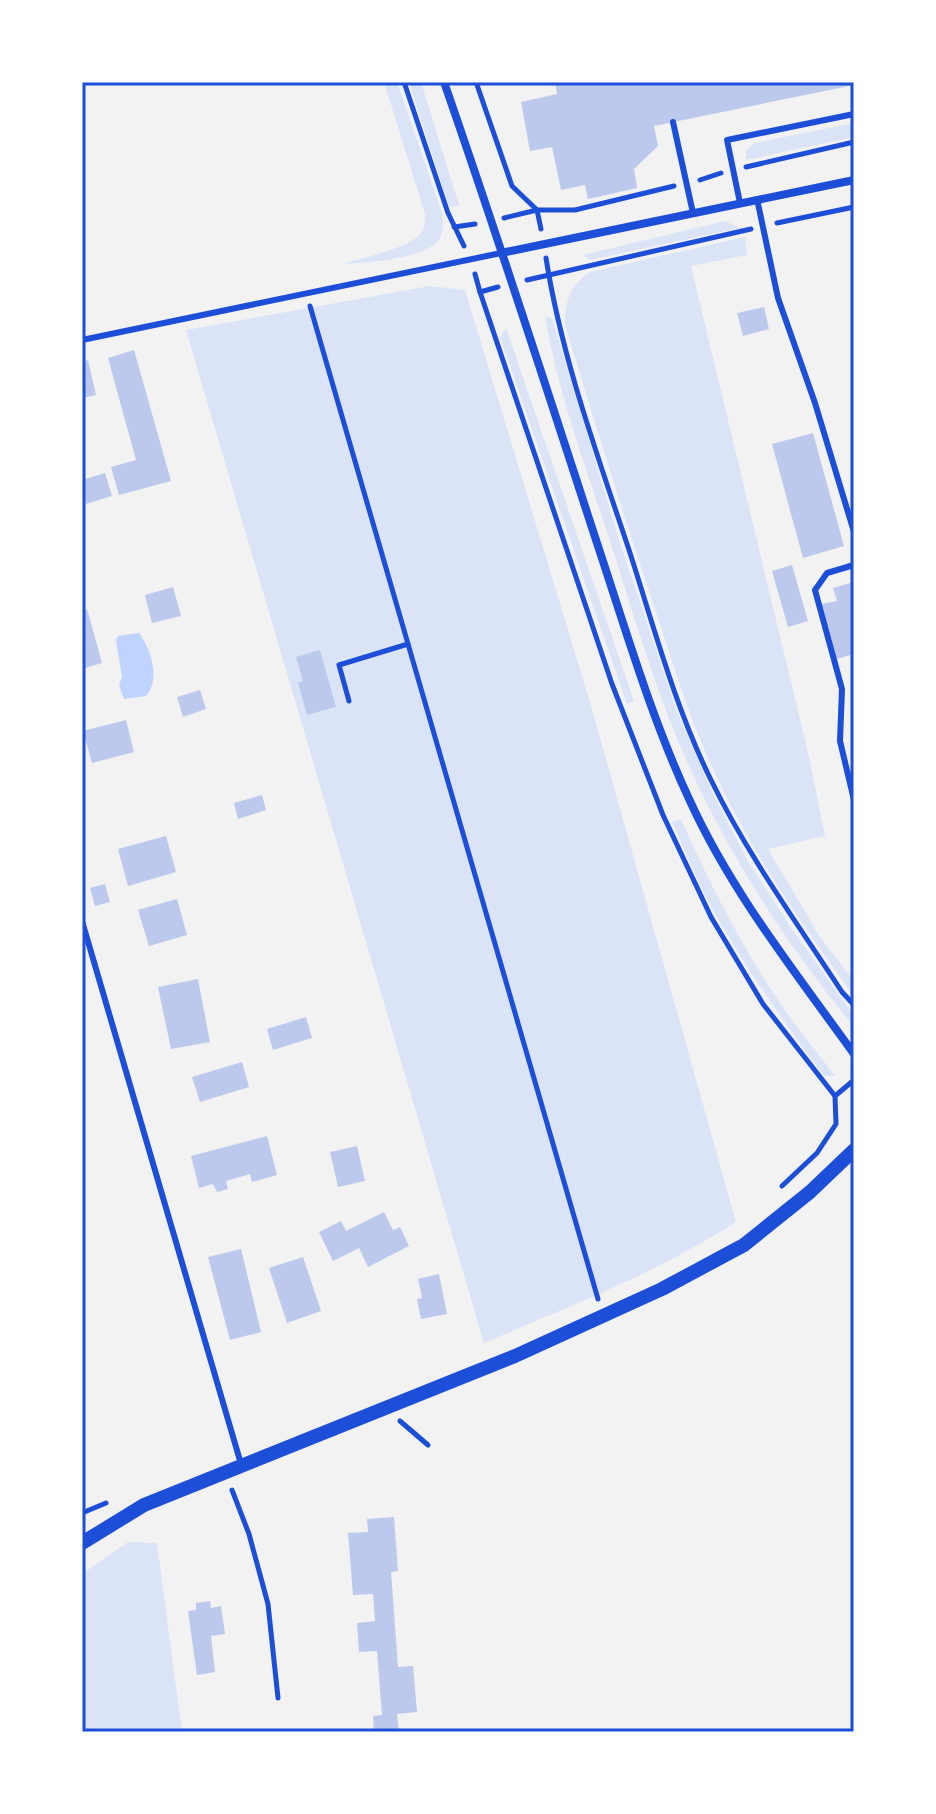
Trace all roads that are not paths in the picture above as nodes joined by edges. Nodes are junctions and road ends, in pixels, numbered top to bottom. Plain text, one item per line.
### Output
1 (444, 82) edge
2 (854, 114) edge
3 (673, 122) dead end
4 (854, 180) edge
5 (757, 199) junction
6 (740, 203) junction
7 (693, 213) junction
8 (501, 253) junction
9 (82, 340) edge
10 (854, 532) edge
11 (854, 565) edge
12 (854, 800) edge
13 (82, 921) edge
14 (854, 1054) edge
15 (854, 1150) edge
16 (242, 1467) junction
17 (82, 1543) edge

1 - 8 street
2 - 6 lane
3 - 7 lane
4 - 5 street
5 - 6 street
5 - 10 lane
6 - 7 street
7 - 8 street
8 - 9 lane
8 - 14 street
11 - 12 lane
13 - 16 lane
15 - 16 street
16 - 17 street

